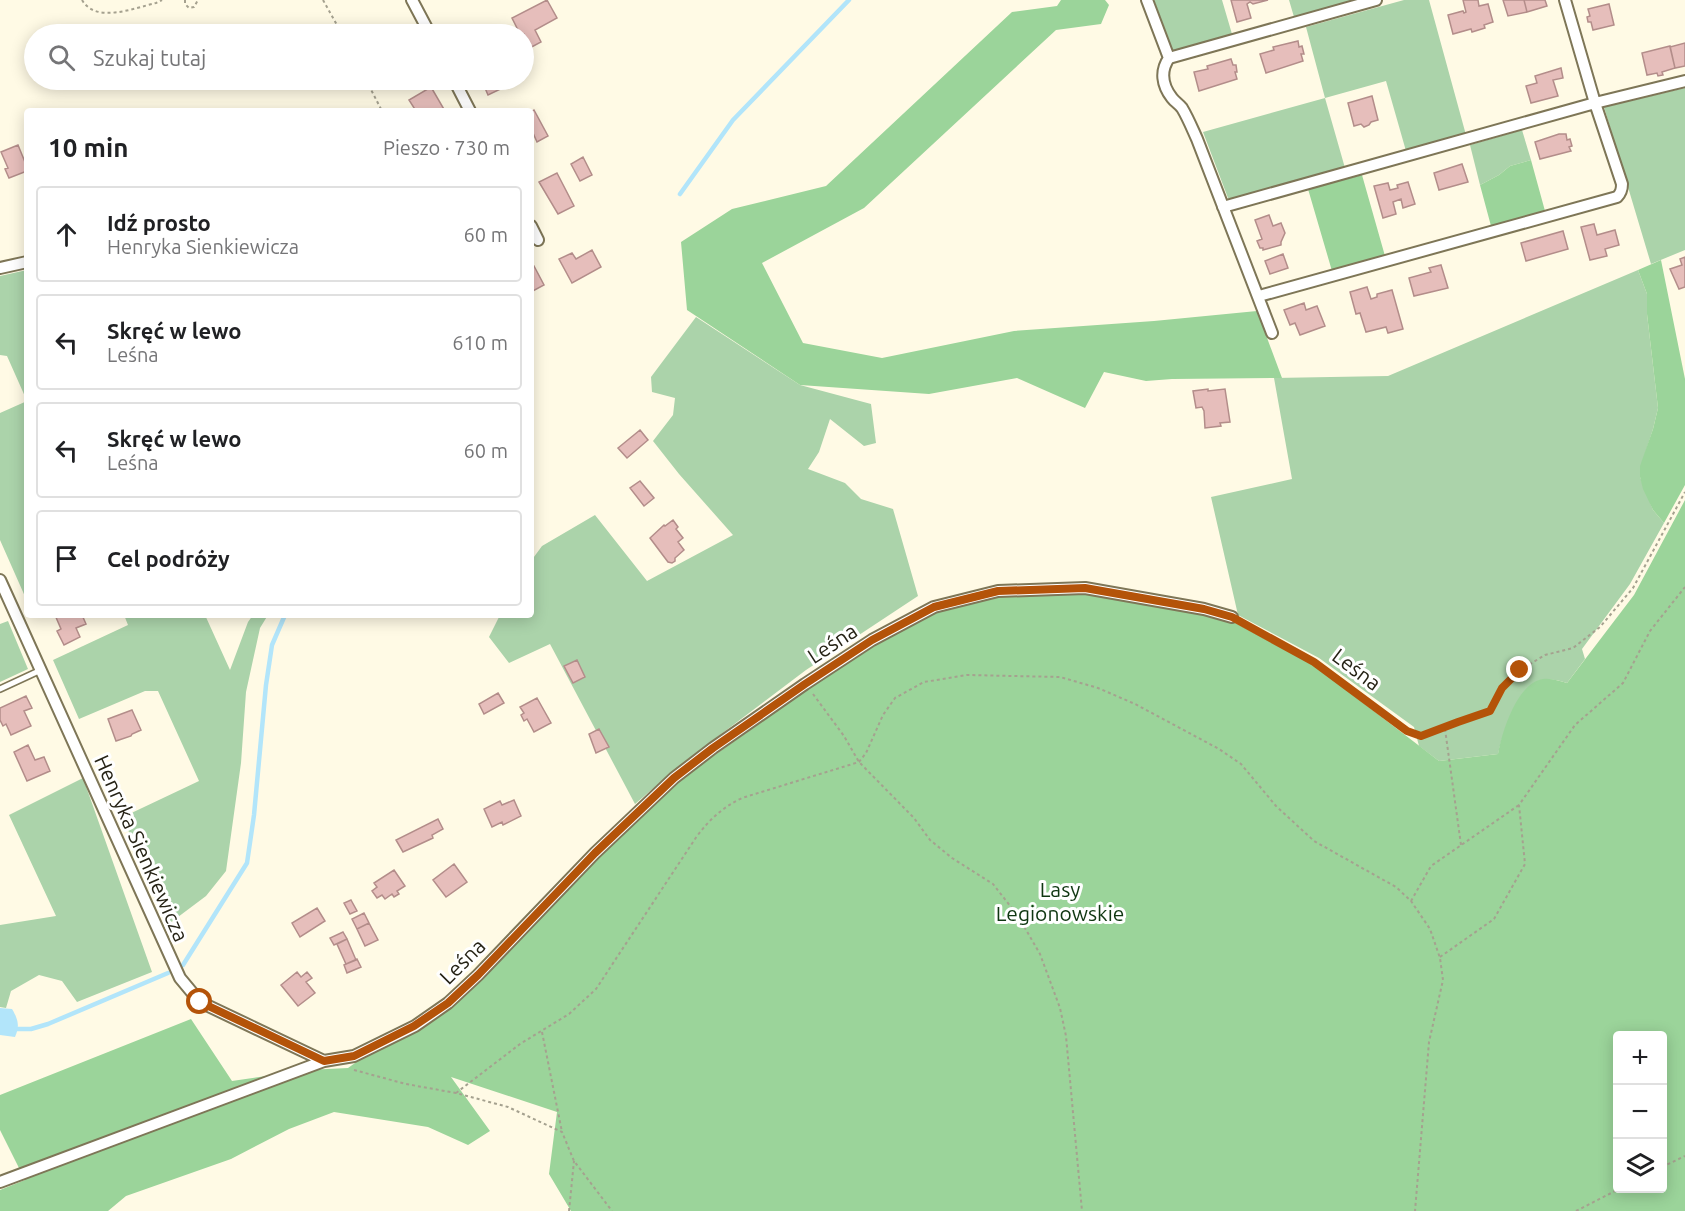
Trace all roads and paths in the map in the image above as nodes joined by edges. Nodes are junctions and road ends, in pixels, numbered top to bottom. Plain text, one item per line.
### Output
1 (82, 0) edge
2 (162, 0) edge
3 (185, 0) edge
4 (198, 0) edge
5 (323, 0) edge
6 (412, 0) edge
7 (1147, 0) edge
8 (1376, 0) edge
9 (1565, 0) edge
10 (336, 24) edge
11 (425, 24) edge
12 (1169, 58) junction
13 (1685, 81) edge
14 (371, 90) edge
15 (459, 90) edge
16 (1595, 103) junction
17 (380, 108) edge
18 (468, 108) edge
19 (1223, 207) junction
20 (534, 232) edge
21 (538, 240) dead end
22 (24, 263) edge
23 (0, 268) edge
24 (1258, 296) junction
25 (1272, 333) dead end
26 (1685, 492) edge
27 (0, 580) edge
28 (1685, 587) edge
29 (1232, 617) joint
30 (41, 670) junction
31 (805, 684) junction
32 (0, 689) edge
33 (1444, 728) junction
34 (859, 762) junction
35 (1519, 805) junction
36 (1461, 845) junction
37 (1411, 901) junction
38 (1440, 958) junction
39 (542, 1031) junction
40 (324, 1061) junction
41 (355, 1070) dead end
42 (456, 1093) junction
43 (562, 1132) junction
44 (1685, 1156) edge
45 (574, 1161) junction
46 (1667, 1165) edge
47 (0, 1182) edge
48 (1613, 1192) edge
49 (569, 1211) edge
50 (612, 1211) edge
51 (1082, 1211) edge
52 (1415, 1211) edge
53 (1576, 1211) edge

1 - 2 path
3 - 4 path
5 - 10 path
6 - 11 street
7 - 12 street
8 - 12 street
9 - 16 street
12 - 19 street
13 - 16 street
14 - 17 path
15 - 18 street
16 - 19 street
16 - 24 street
19 - 24 street
20 - 21 street
22 - 23 street
24 - 25 street
26 - 33 path, Leśna
27 - 30 street, Henryka Sienkiewicza
28 - 35 path
29 - 31 street, Leśna
29 - 33 path, Leśna
30 - 32 lane
30 - 40 street, Henryka Sienkiewicza
31 - 34 path
31 - 40 street, Leśna
33 - 36 path
34 - 37 path
34 - 39 path
34 - 51 path
35 - 36 path
35 - 38 path
36 - 37 path
37 - 38 path
38 - 52 path
39 - 42 path
39 - 43 path
40 - 47 street, Leśna
41 - 42 path
42 - 43 path
43 - 45 path
44 - 46 path
45 - 49 path
45 - 50 path
48 - 53 path

